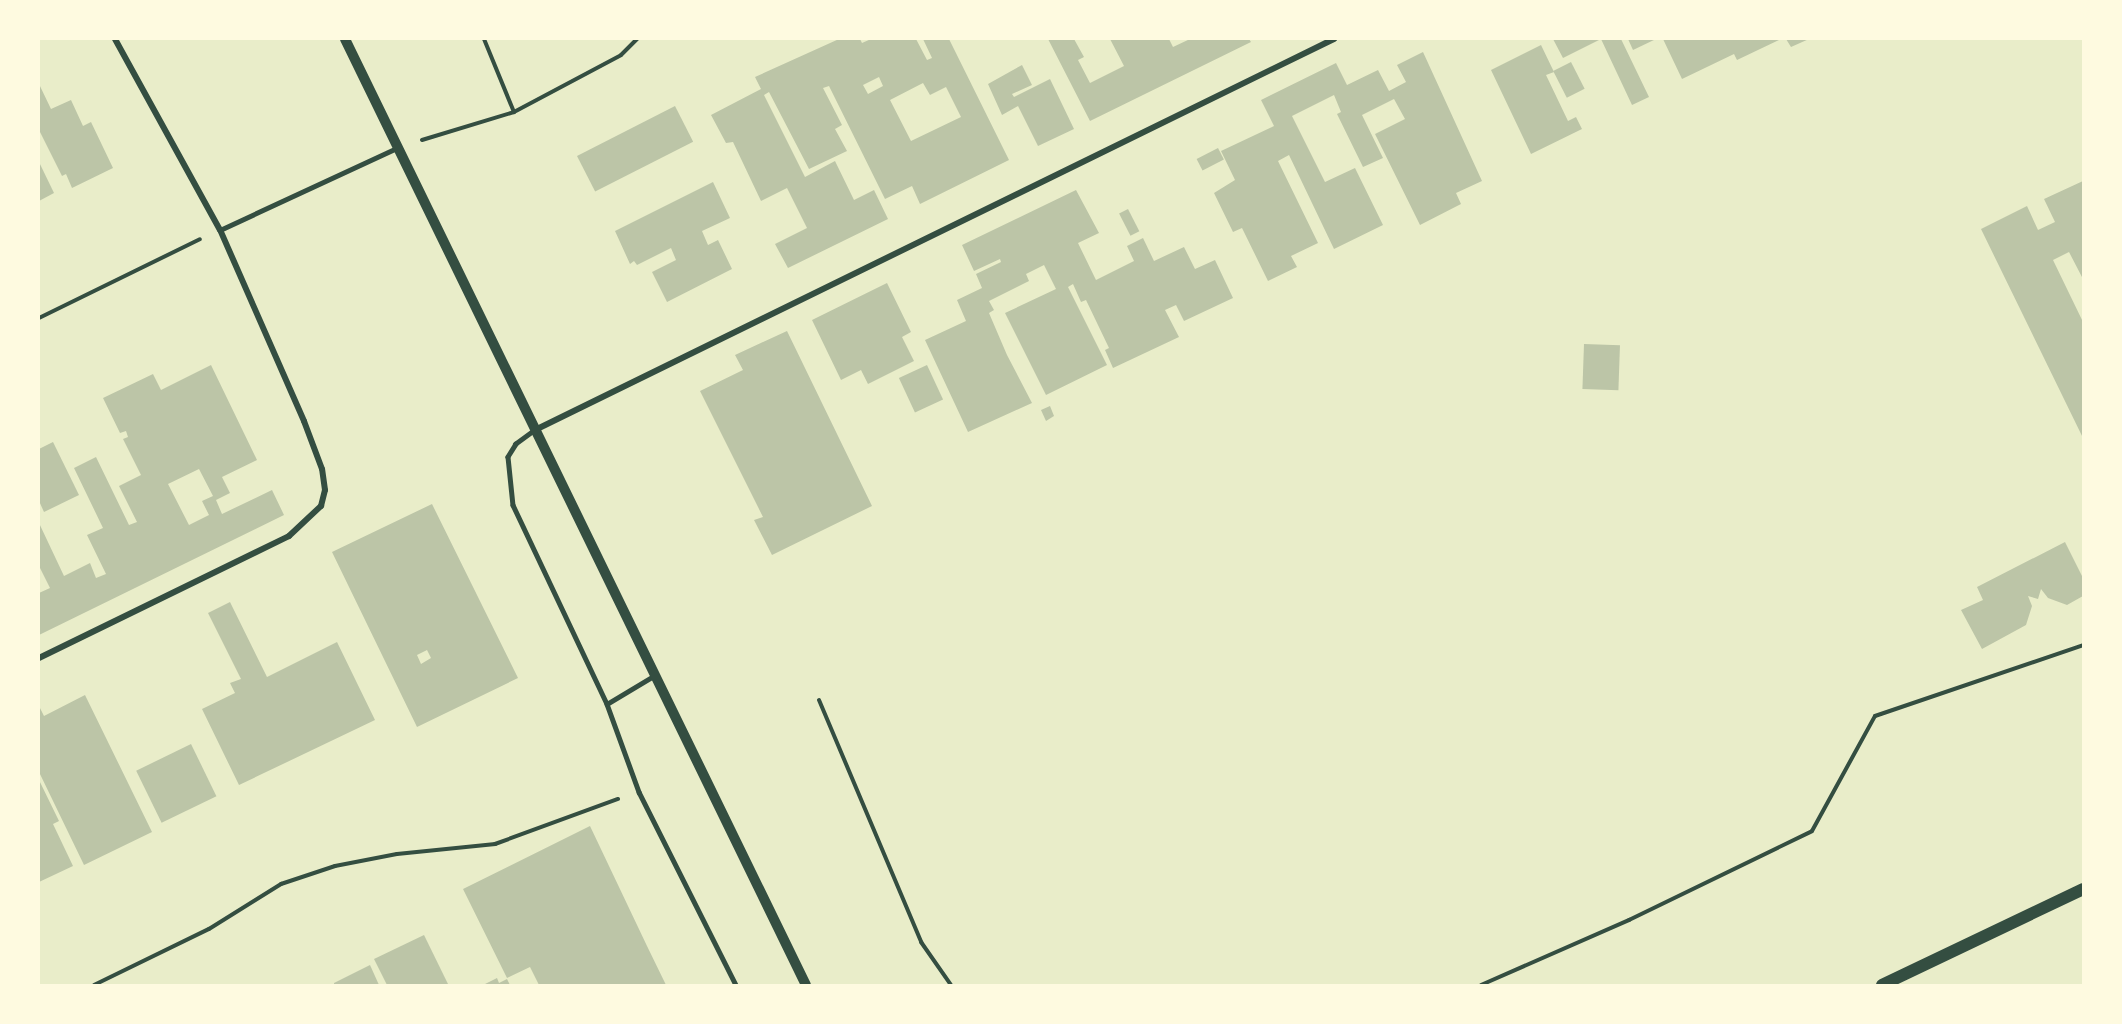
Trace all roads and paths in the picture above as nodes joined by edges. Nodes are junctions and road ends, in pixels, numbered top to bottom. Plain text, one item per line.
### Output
1 (115, 39) edge
2 (345, 39) edge
3 (484, 39) edge
4 (637, 39) edge
5 (1334, 39) edge
6 (514, 112) junction
7 (398, 148) junction
8 (220, 230) junction
9 (39, 318) edge
10 (535, 430) junction
11 (2083, 645) edge
12 (39, 658) edge
13 (655, 675) junction
14 (819, 700) dead end
15 (607, 704) junction
16 (639, 792) junction
17 (2083, 889) edge
18 (802, 984) edge
19 (94, 985) edge
20 (736, 985) edge
21 (951, 985) edge
22 (1481, 985) edge
23 (1882, 985) edge

1 - 8 street
2 - 7 street
3 - 6 path
4 - 6 path
5 - 10 street
6 - 7 path
7 - 8 lane
7 - 10 street
8 - 9 path
8 - 12 street
10 - 13 street
10 - 15 lane
11 - 22 path
13 - 15 lane
13 - 18 street
14 - 21 path
15 - 16 lane
16 - 19 path
16 - 20 lane
17 - 23 main road

